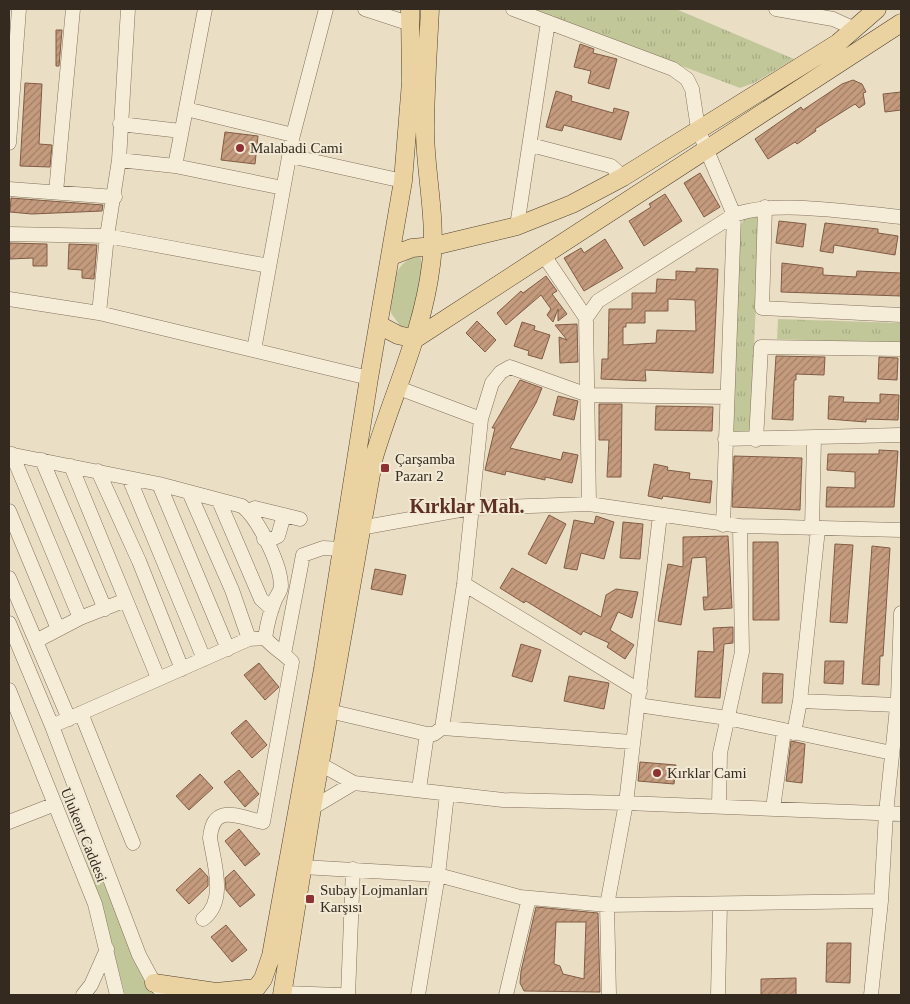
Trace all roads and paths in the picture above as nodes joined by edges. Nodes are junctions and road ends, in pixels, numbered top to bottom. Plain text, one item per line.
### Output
1 (19, 9) edge
2 (73, 9) edge
3 (128, 9) edge
4 (205, 9) edge
5 (326, 9) edge
6 (365, 9) edge
7 (430, 9) edge
8 (513, 9) edge
9 (776, 9) edge
10 (877, 9) edge
11 (410, 16) edge
12 (548, 22) junction
13 (901, 24) edge
14 (855, 29) junction
15 (186, 109) junction
16 (120, 124) junction
17 (698, 129) junction
18 (182, 131) junction
19 (293, 135) junction
20 (9, 143) edge
21 (531, 144) junction
22 (706, 149) junction
23 (290, 156) junction
24 (119, 160) junction
25 (175, 166) junction
26 (623, 176) junction
27 (403, 181) junction
28 (283, 188) junction
29 (9, 189) edge
30 (56, 192) junction
31 (115, 197) junction
32 (765, 207) junction
33 (734, 215) junction
34 (901, 217) edge
35 (517, 226) junction
36 (9, 234) edge
37 (107, 236) junction
38 (434, 246) junction
39 (543, 254) junction
40 (391, 256) junction
41 (269, 266) junction
42 (9, 299) edge
43 (99, 313) junction
44 (901, 315) edge
45 (586, 318) junction
46 (379, 325) junction
47 (415, 338) junction
48 (254, 350) junction
49 (901, 350) edge
50 (369, 378) junction
51 (396, 387) junction
52 (588, 395) junction
53 (727, 397) junction
54 (481, 419) junction
55 (901, 435) edge
56 (814, 438) junction
57 (725, 439) junction
58 (756, 440) junction
59 (11, 454) edge
60 (42, 460) junction
61 (71, 466) junction
62 (98, 471) junction
63 (129, 478) junction
64 (159, 484) junction
65 (189, 492) junction
66 (219, 501) junction
67 (589, 504) junction
68 (471, 508) junction
69 (9, 511) edge
70 (249, 511) junction
71 (284, 515) junction
72 (660, 515) junction
73 (300, 518) dead end
74 (723, 524) junction
75 (740, 526) junction
76 (360, 528) junction
77 (815, 529) junction
78 (901, 530) edge
79 (264, 539) junction
80 (342, 549) junction
81 (9, 578) edge
82 (464, 584) junction
83 (126, 600) junction
84 (272, 608) junction
85 (105, 609) junction
86 (901, 613) edge
87 (80, 618) junction
88 (9, 623) edge
89 (58, 629) junction
90 (265, 638) junction
91 (249, 639) junction
92 (36, 641) junction
93 (228, 649) junction
94 (284, 654) junction
95 (204, 659) junction
96 (182, 669) junction
97 (158, 678) junction
98 (9, 690) edge
99 (640, 690) junction
100 (899, 700) edge
101 (800, 701) junction
102 (638, 705) junction
103 (329, 711) junction
104 (75, 716) junction
105 (727, 718) junction
106 (52, 726) junction
107 (442, 728) junction
108 (789, 732) junction
109 (427, 734) junction
110 (632, 742) junction
111 (892, 753) junction
112 (320, 764) junction
113 (354, 783) junction
114 (420, 790) junction
115 (447, 794) junction
116 (626, 803) junction
117 (55, 804) junction
118 (719, 806) junction
119 (312, 808) junction
120 (773, 808) junction
121 (886, 813) junction
122 (901, 814) edge
123 (9, 822) edge
124 (133, 843) dead end
125 (302, 867) junction
126 (353, 868) junction
127 (438, 875) junction
128 (529, 898) junction
129 (881, 901) junction
130 (720, 904) junction
131 (607, 905) junction
132 (203, 919) dead end
133 (107, 949) junction
134 (159, 989) edge
135 (254, 992) edge
136 (283, 994) edge
137 (83, 995) edge
138 (117, 995) edge
139 (340, 995) edge
140 (348, 995) edge
141 (418, 995) edge
142 (506, 995) edge
143 (609, 995) edge
144 (718, 995) edge
145 (871, 995) edge

1 - 20 street
2 - 30 street
3 - 16 street
4 - 15 street
5 - 19 street
6 - 11 street
7 - 38 main road
8 - 12 street
9 - 14 street
10 - 14 main road
11 - 27 main road
12 - 17 street
12 - 21 street
13 - 22 main road
14 - 17 main road
15 - 18 street
15 - 19 street
16 - 18 street
16 - 24 street
17 - 22 street
17 - 26 main road
18 - 25 street
19 - 23 street
21 - 26 street
21 - 35 street
22 - 33 street
22 - 39 main road
23 - 27 street
23 - 28 street
24 - 25 street
24 - 31 street
25 - 28 street
26 - 35 main road
27 - 40 main road
28 - 41 street
29 - 30 street
30 - 31 street
31 - 37 street
32 - 33 street
32 - 34 street
32 - 44 street
33 - 45 street
33 - 53 street
35 - 38 main road
36 - 37 street
37 - 41 street
37 - 43 street
38 - 40 main road
38 - 47 main road
39 - 45 street
39 - 47 main road
40 - 46 main road
41 - 48 street
42 - 43 street
43 - 48 street
45 - 52 street
46 - 47 main road
46 - 50 main road
47 - 51 main road
48 - 50 street
49 - 58 street
50 - 80 main road
51 - 54 street
51 - 76 main road
52 - 53 street
52 - 54 street
52 - 67 street
53 - 57 street
54 - 68 street
55 - 56 street
56 - 58 street
56 - 77 street
57 - 58 street
57 - 74 street
59 - 60 street
59 - 87 street
60 - 61 street
60 - 85 street
61 - 62 street
61 - 83 street
62 - 63 street
62 - 96 street
63 - 64 street
63 - 95 street
64 - 65 street
64 - 93 street
65 - 66 street
65 - 91 street
66 - 70 street
66 - 84 street
67 - 68 street
67 - 72 street
68 - 76 street
68 - 82 street
69 - 89 street
70 - 71 street
70 - 79 street
71 - 73 street
71 - 79 street
72 - 74 street
72 - 99 street
74 - 75 street
75 - 77 street
75 - 105 street
76 - 103 main road
77 - 78 street
77 - 101 street
79 - 84 street
80 - 94 street
80 - 135 main road
81 - 92 street
82 - 99 street
82 - 107 street
83 - 85 street
83 - 97 street
84 - 90 street
85 - 87 street
86 - 100 street
87 - 89 street
88 - 106 street
89 - 92 street
90 - 91 street
90 - 94 street
91 - 93 street
92 - 104 street
93 - 95 street
94 - 132 street
95 - 96 street
96 - 97 street
97 - 104 street
98 - 117 street, Ulukent Caddesi
99 - 102 street
100 - 101 street
100 - 111 street
101 - 108 street
102 - 105 street
102 - 110 street
103 - 109 street
103 - 112 main road
104 - 106 street
104 - 124 street
105 - 108 street
105 - 118 street
106 - 134 street
107 - 109 street
107 - 110 street
108 - 111 street
108 - 120 street
109 - 114 street
110 - 116 street
111 - 121 street
112 - 113 street
112 - 119 main road
113 - 114 street
113 - 119 street
114 - 115 street
115 - 116 street
115 - 127 street
116 - 118 street
116 - 131 street
117 - 123 street
117 - 133 street, Ulukent Caddesi
118 - 120 street
119 - 125 main road
120 - 121 street
121 - 122 street
121 - 129 street
125 - 126 street
125 - 136 main road
126 - 127 street
126 - 140 street
127 - 128 street
127 - 141 street
128 - 131 street
128 - 142 street
129 - 130 street
129 - 145 street
130 - 131 street
130 - 144 street
131 - 143 street
133 - 137 street
133 - 138 street, Ulukent Caddesi
134 - 135 main road
136 - 139 street

